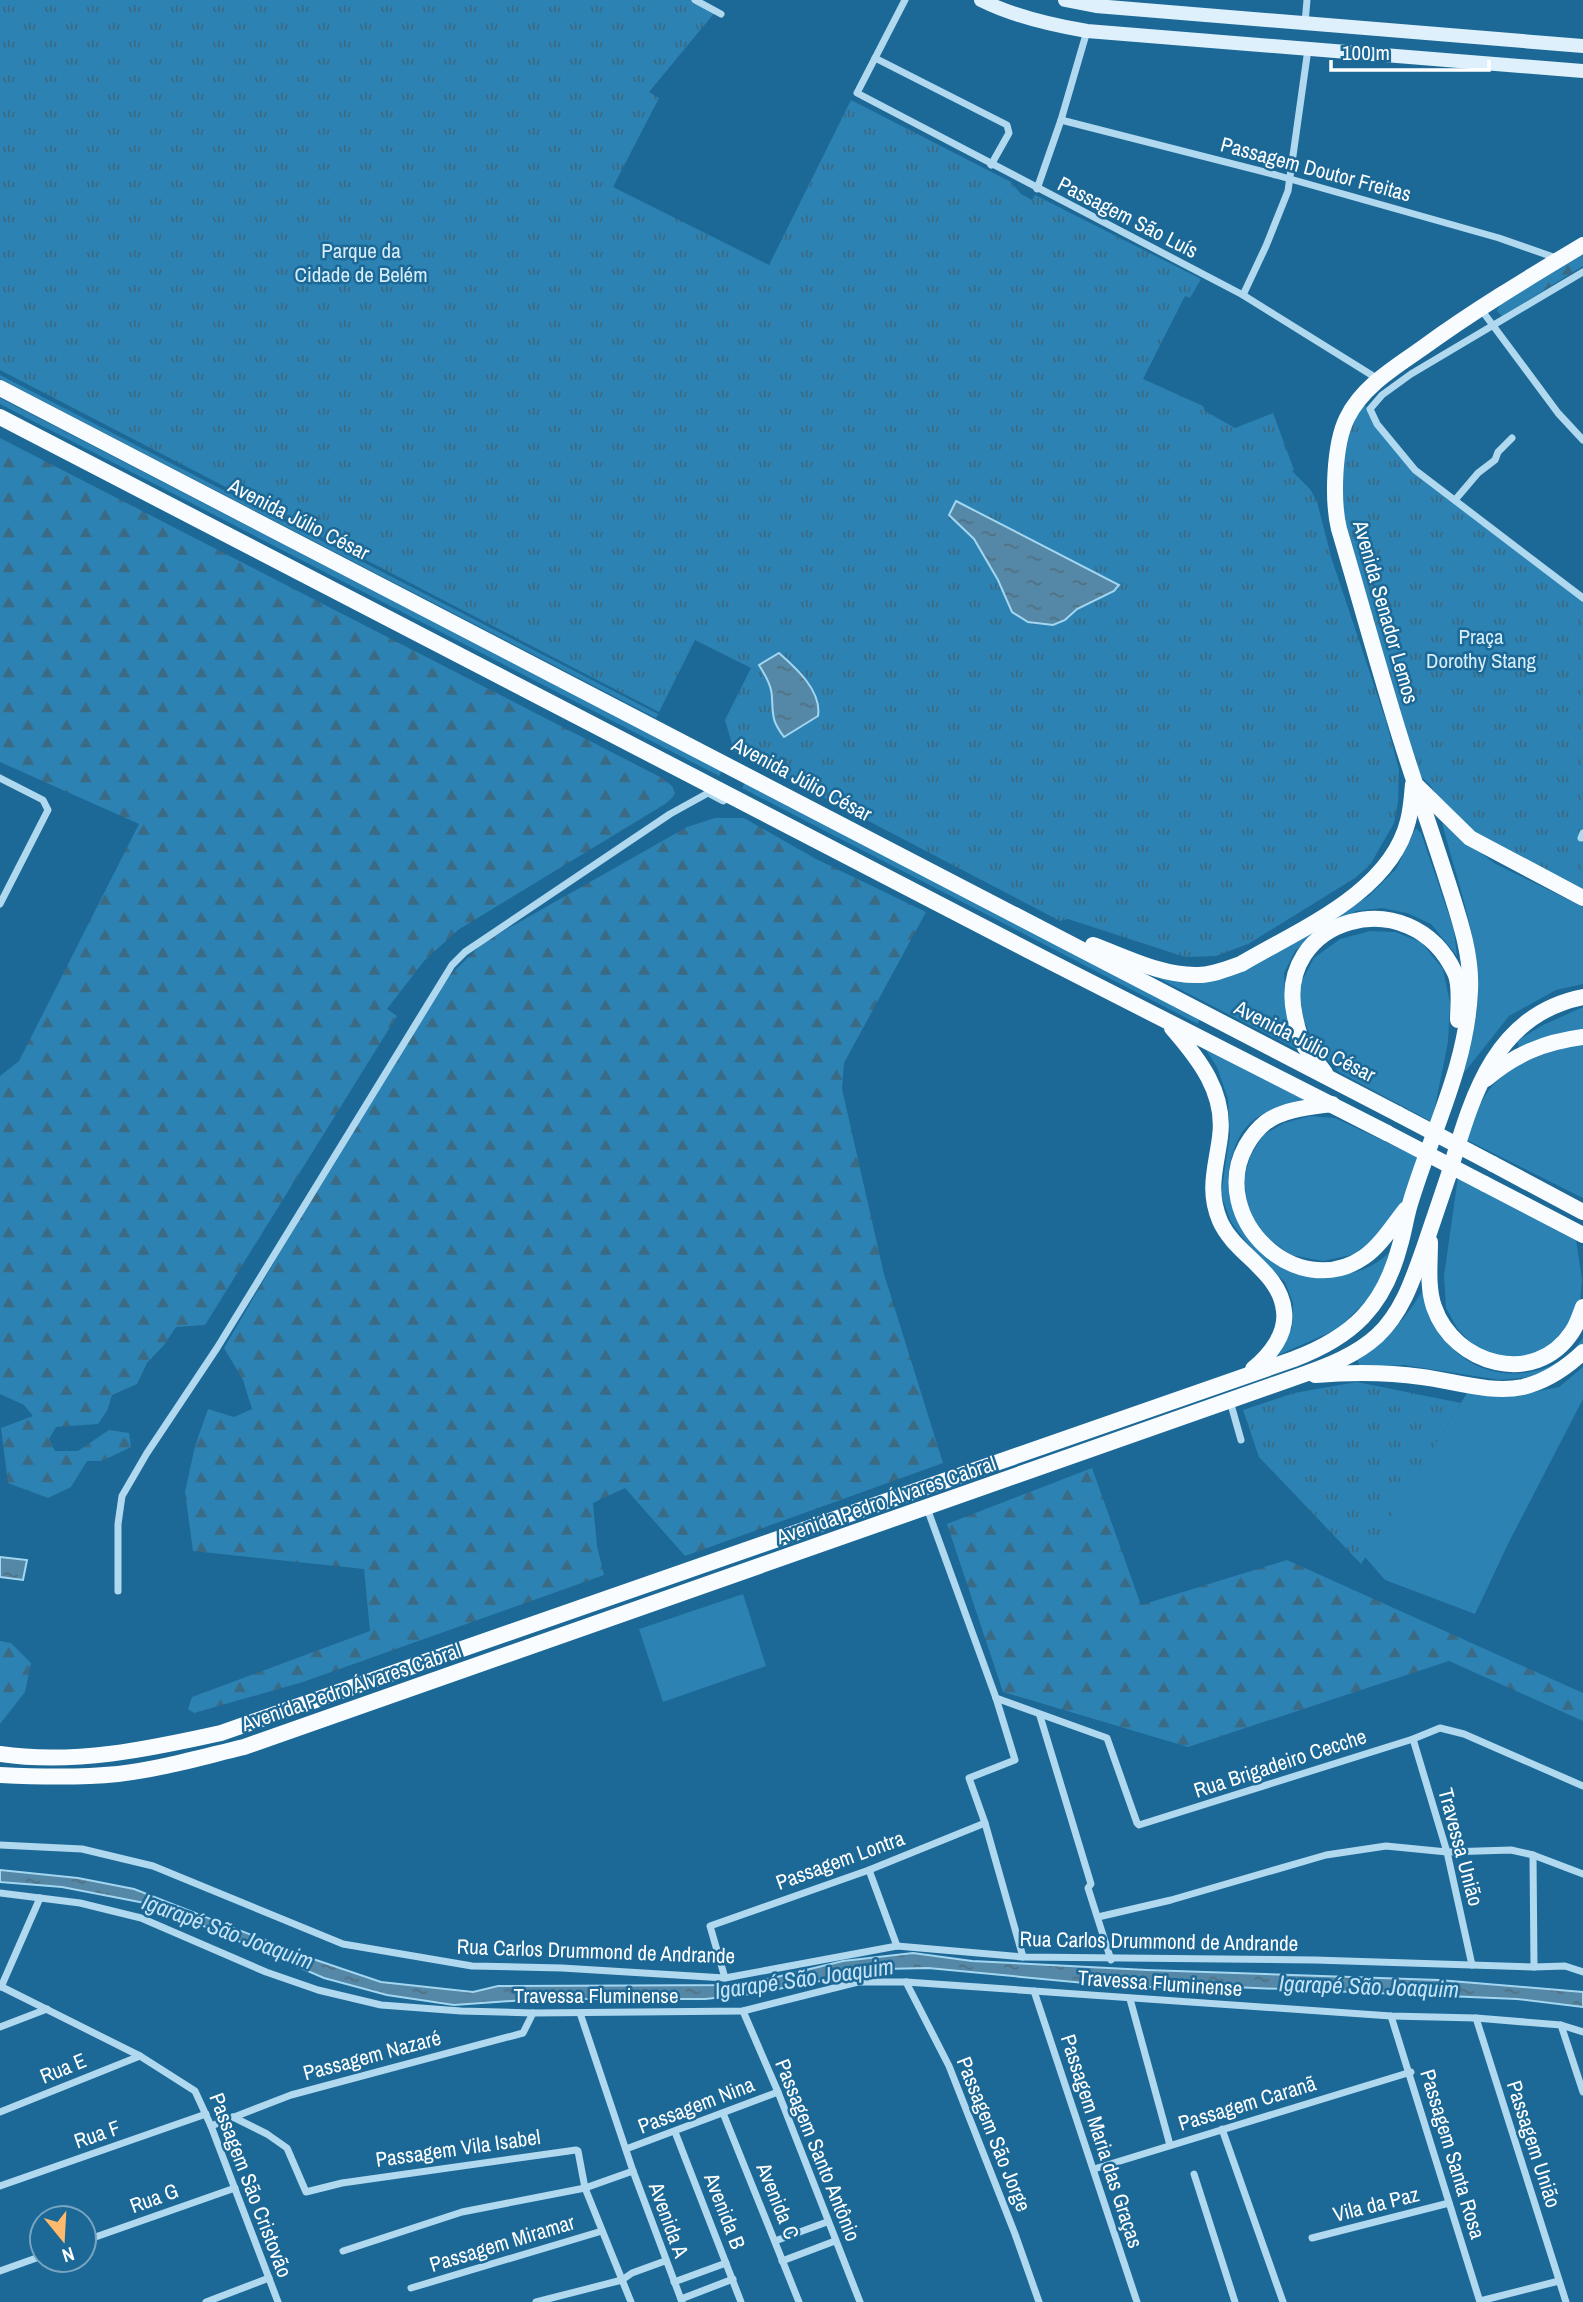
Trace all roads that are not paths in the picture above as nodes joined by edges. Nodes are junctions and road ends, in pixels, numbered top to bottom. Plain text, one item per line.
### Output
1 (695, 0) edge
2 (905, 0) edge
3 (981, 0) edge
4 (1014, 0) edge
5 (1307, 0) edge
6 (1068, 1) edge
7 (996, 5) edge
8 (721, 14) dead end
9 (1305, 24) junction
10 (1087, 31) junction
11 (1581, 46) edge
12 (1308, 49) junction
13 (875, 58) junction
14 (1578, 70) edge
15 (1061, 120) junction
16 (992, 165) junction
17 (1290, 179) junction
18 (1037, 189) junction
19 (1583, 245) edge
20 (1560, 259) junction
21 (1583, 272) edge
22 (1243, 295) junction
23 (1480, 308) junction
24 (1494, 327) junction
25 (1378, 380) junction
26 (0, 388) edge
27 (0, 417) edge
28 (1512, 438) dead end
29 (1583, 440) edge
30 (1455, 500) junction
31 (1583, 598) edge
32 (0, 778) edge
33 (1415, 782) junction
34 (730, 797) junction
35 (1583, 898) edge
36 (0, 904) edge
37 (1034, 924) junction
38 (1583, 997) edge
39 (1166, 1021) junction
40 (1583, 1038) edge
41 (1329, 1077) junction
42 (1479, 1085) junction
43 (1447, 1100) junction
44 (1332, 1104) junction
45 (1410, 1204) junction
46 (1583, 1212) edge
47 (1430, 1229) junction
48 (1582, 1240) edge
49 (1583, 1307) edge
50 (1583, 1352) edge
51 (1245, 1375) junction
52 (1302, 1376) junction
53 (1230, 1401) junction
54 (1241, 1440) dead end
55 (927, 1508) junction
56 (118, 1591) dead end
57 (996, 1698) junction
58 (1040, 1716) junction
59 (1413, 1739) junction
60 (0, 1754) edge
61 (0, 1774) edge
62 (1583, 1786) edge
63 (985, 1823) junction
64 (0, 1845) edge
65 (1447, 1852) junction
66 (1533, 1855) junction
67 (869, 1870) junction
68 (1583, 1874) edge
69 (0, 1894) edge
70 (40, 1898) junction
71 (1098, 1917) junction
72 (897, 1946) junction
73 (1023, 1958) junction
74 (1111, 1960) junction
75 (1472, 1965) junction
76 (1534, 1967) junction
77 (1583, 1972) edge
78 (725, 1978) junction
79 (906, 1982) junction
80 (1, 1987) edge
81 (1034, 1992) junction
82 (1130, 1999) junction
83 (47, 2009) junction
84 (743, 2011) junction
85 (533, 2013) junction
86 (580, 2013) junction
87 (1391, 2015) junction
88 (1476, 2018) junction
89 (1561, 2025) junction
90 (0, 2027) edge
91 (1583, 2032) edge
92 (140, 2056) junction
93 (1410, 2072) junction
94 (778, 2092) junction
95 (1583, 2092) edge
96 (0, 2112) edge
97 (723, 2113) junction
98 (206, 2114) junction
99 (233, 2118) junction
100 (211, 2126) junction
101 (1222, 2129) junction
102 (675, 2132) junction
103 (1170, 2145) junction
104 (626, 2149) junction
105 (1094, 2169) junction
106 (633, 2171) junction
107 (1194, 2174) dead end
108 (0, 2186) edge
109 (235, 2188) junction
110 (585, 2188) junction
111 (1449, 2203) junction
112 (827, 2222) junction
113 (602, 2231) junction
114 (98, 2237) edge
115 (1312, 2238) dead end
116 (775, 2241) junction
117 (835, 2241) junction
118 (342, 2251) dead end
119 (28, 2261) edge
120 (665, 2261) junction
121 (782, 2261) junction
122 (726, 2263) junction
123 (0, 2272) edge
124 (269, 2278) junction
125 (622, 2280) junction
126 (733, 2280) junction
127 (1559, 2281) junction
128 (674, 2282) junction
129 (411, 2288) dead end
130 (681, 2300) edge
131 (206, 2302) edge
132 (278, 2302) edge
133 (536, 2302) edge
134 (631, 2302) edge
135 (741, 2302) edge
136 (799, 2302) edge
137 (860, 2302) edge
138 (1039, 2302) edge
139 (1137, 2302) edge
140 (1235, 2302) edge
141 (1282, 2302) edge
142 (1480, 2302) edge
143 (1566, 2302) edge

1 - 8 street
2 - 13 street
3 - 7 main road
4 - 7 main road
5 - 9 street
6 - 9 main road
7 - 10 main road
9 - 11 main road
10 - 12 main road
10 - 15 street
11 - 14 main road
12 - 14 main road
12 - 17 street
13 - 16 street, Passagem São Luís
13 - 16 street
15 - 17 street, Passagem Doutor Freitas
15 - 18 street
16 - 18 street, Passagem São Luís
17 - 20 street, Passagem Doutor Freitas
17 - 22 street
18 - 22 street, Passagem São Luís
19 - 20 main road, Avenida Senador Lemos
20 - 23 main road, Avenida Senador Lemos
21 - 24 street
22 - 25 street, Passagem São Luís
23 - 24 street
23 - 25 main road, Avenida Senador Lemos
24 - 29 street
24 - 30 street
25 - 33 main road, Avenida Senador Lemos
26 - 37 main road, Avenida Júlio César
27 - 34 main road, Avenida Júlio César
28 - 30 street
30 - 31 street
32 - 36 street
33 - 35 main road
33 - 37 main road
33 - 43 main road, Avenida Senador Lemos
34 - 39 main road, Avenida Júlio César
34 - 56 street
37 - 41 main road, Avenida Júlio César
38 - 42 main road, Avenida Pedro Álvares Cabral
39 - 44 main road, Avenida Júlio César
39 - 51 main road
40 - 42 main road
41 - 43 main road
41 - 46 main road, Avenida Júlio César, bridge
42 - 47 main road, Avenida Pedro Álvares Cabral
43 - 45 main road, Avenida Pedro Álvares Cabral
44 - 45 main road
44 - 48 main road, Avenida Júlio César, bridge
45 - 51 main road, Avenida Pedro Álvares Cabral
47 - 49 main road
47 - 52 main road, Avenida Pedro Álvares Cabral
50 - 52 main road
51 - 60 main road, Avenida Pedro Álvares Cabral
52 - 53 main road, Avenida Pedro Álvares Cabral
53 - 54 street
53 - 55 main road, Avenida Pedro Álvares Cabral
55 - 57 street
55 - 61 main road, Avenida Pedro Álvares Cabral
57 - 58 street
57 - 63 street
58 - 59 street, Rua Brigadeiro Cecche
58 - 71 street
59 - 62 street, Rua Brigadeiro Cecche
59 - 65 street, Travessa União
63 - 67 street, Passagem Lontra
63 - 73 street
64 - 78 street, Rua Carlos Drummond de Andrande
65 - 66 street, Rua Carlos Drummond de Andrande
65 - 71 street, Rua Carlos Drummond de Andrande
65 - 75 street, Travessa União
66 - 68 street, Rua Carlos Drummond de Andrande
66 - 76 street
67 - 72 street
67 - 78 street, Passagem Lontra
69 - 70 street, Travessa Fluminense
70 - 80 street
70 - 85 street, Travessa Fluminense
71 - 74 street
72 - 73 street, Rua Carlos Drummond de Andrande
72 - 78 street, Rua Carlos Drummond de Andrande
73 - 74 street, Rua Carlos Drummond de Andrande
74 - 75 street, Rua Carlos Drummond de Andrande
75 - 76 street, Rua Carlos Drummond de Andrande
76 - 77 street, Rua Carlos Drummond de Andrande
79 - 81 street, Travessa Fluminense
79 - 84 street, Travessa Fluminense
79 - 138 street, Passagem São Jorge
80 - 83 street, Passagem São Cristovão
81 - 82 street, Travessa Fluminense
81 - 105 street, Passagem Maria das Graças
82 - 87 street, Travessa Fluminense
82 - 103 street
83 - 90 street
83 - 92 street, Passagem São Cristovão
84 - 86 street, Travessa Fluminense
84 - 94 street, Passagem Santo Antônio
85 - 86 street, Travessa Fluminense
85 - 99 street, Passagem Nazaré
86 - 104 street, Avenida A
87 - 88 street, Travessa Fluminense
87 - 93 street, Passagem Santa Rosa
88 - 89 street, Travessa Fluminense
88 - 127 street, Passagem União
89 - 91 street, Travessa Fluminense
89 - 95 street
92 - 96 street, Rua E
92 - 98 street, Passagem São Cristovão
93 - 101 street, Passagem Caranã
93 - 111 street, Passagem Santa Rosa
94 - 97 street, Passagem Nina
94 - 112 street, Passagem Santo Antônio
97 - 102 street, Passagem Nina
97 - 116 street, Avenida C
98 - 100 street, Passagem São Cristovão
98 - 108 street, Rua F
99 - 100 street, Passagem Nazaré
99 - 110 street, Passagem Vila Isabel
100 - 109 street, Passagem São Cristovão
101 - 103 street, Passagem Caranã
101 - 141 street
102 - 104 street, Passagem Nina
102 - 122 street, Avenida B
103 - 105 street, Passagem Caranã
104 - 106 street, Avenida A
105 - 139 street, Passagem Maria das Graças
106 - 110 street
106 - 120 street, Avenida A
107 - 140 street
109 - 114 street, Rua G
109 - 124 street, Passagem São Cristovão
110 - 113 street
110 - 118 street
111 - 115 street, Vila da Paz
111 - 142 street, Passagem Santa Rosa
112 - 116 street
112 - 117 street, Passagem Santo Antônio
113 - 125 street
113 - 129 street, Passagem Miramar
116 - 121 street, Avenida C
117 - 121 street
117 - 137 street, Passagem Santo Antônio
119 - 123 street
120 - 125 street
120 - 128 street, Avenida A
121 - 136 street, Avenida C
122 - 126 street, Avenida B
122 - 128 street
124 - 131 street
124 - 132 street, Passagem São Cristovão
125 - 133 street
125 - 134 street
126 - 130 street
126 - 135 street, Avenida B
127 - 142 street
127 - 143 street, Passagem União
128 - 130 street, Avenida A

